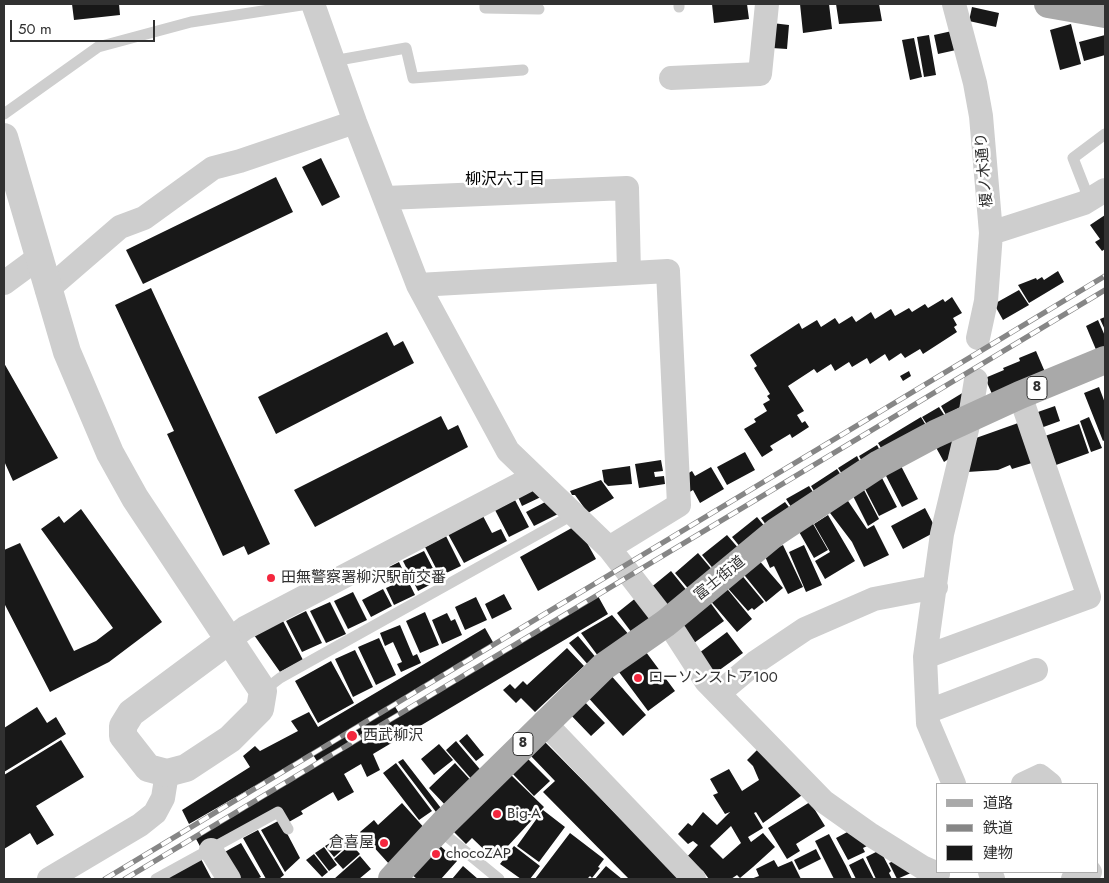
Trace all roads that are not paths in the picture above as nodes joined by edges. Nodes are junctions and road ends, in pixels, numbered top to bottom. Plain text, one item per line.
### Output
1 (308, 4) edge
2 (313, 4) edge
3 (485, 4) edge
4 (767, 4) edge
5 (954, 4) edge
6 (1048, 4) edge
7 (539, 8) dead end
8 (1105, 14) edge
9 (333, 61) junction
10 (523, 70) dead end
11 (671, 78) dead end
12 (4, 114) edge
13 (355, 122) junction
14 (1105, 134) edge
15 (4, 137) edge
16 (1097, 194) edge
17 (386, 198) junction
18 (990, 234) junction
19 (38, 258) junction
20 (629, 273) junction
21 (4, 283) edge
22 (418, 285) junction
23 (48, 290) junction
24 (978, 338) dead end
25 (1105, 360) edge
26 (976, 380) dead end
27 (1020, 395) junction
28 (970, 417) junction
29 (534, 477) junction
30 (574, 514) junction
31 (608, 548) junction
32 (936, 587) junction
33 (666, 623) junction
34 (228, 641) junction
35 (925, 657) junction
36 (1036, 670) dead end
37 (263, 691) junction
38 (719, 693) junction
39 (929, 711) junction
40 (544, 722) junction
41 (167, 773) junction
42 (954, 783) edge
43 (1025, 783) edge
44 (1049, 783) edge
45 (288, 829) dead end
46 (438, 829) junction
47 (210, 850) junction
48 (1088, 873) edge
49 (934, 875) edge
50 (49, 879) edge
51 (156, 879) edge
52 (229, 879) edge
53 (392, 879) edge
54 (499, 879) edge
55 (694, 879) edge
56 (1073, 879) edge

1 - 12 lane
2 - 9 street
3 - 7 lane
4 - 11 street
5 - 18 street, 榎ノ木通り
6 - 8 main road
9 - 10 lane
9 - 13 street
13 - 17 street
13 - 23 street
14 - 16 lane
15 - 19 street
16 - 18 street
17 - 20 street
17 - 22 street
18 - 24 street, 榎ノ木通り
19 - 21 street
19 - 23 street
20 - 22 street
20 - 31 street
22 - 29 street
23 - 34 street
25 - 27 main road, 富士街道 / 8
26 - 28 street
27 - 28 main road, 富士街道 / 8
27 - 35 street
28 - 32 street
28 - 33 main road, 富士街道 / 8
29 - 30 street
29 - 34 street
30 - 31 street
30 - 37 lane
31 - 33 street
32 - 35 street
32 - 38 street
33 - 38 street
33 - 40 main road, 富士街道 / 8
34 - 37 street
34 - 41 street
35 - 39 street
36 - 39 street
37 - 41 street
38 - 49 street
39 - 42 street
40 - 46 main road, 富士街道 / 8
40 - 55 street
41 - 50 street
43 - 44 street
45 - 47 lane
46 - 53 main road, 富士街道 / 8
46 - 54 lane
47 - 51 lane
47 - 52 street
48 - 56 street

